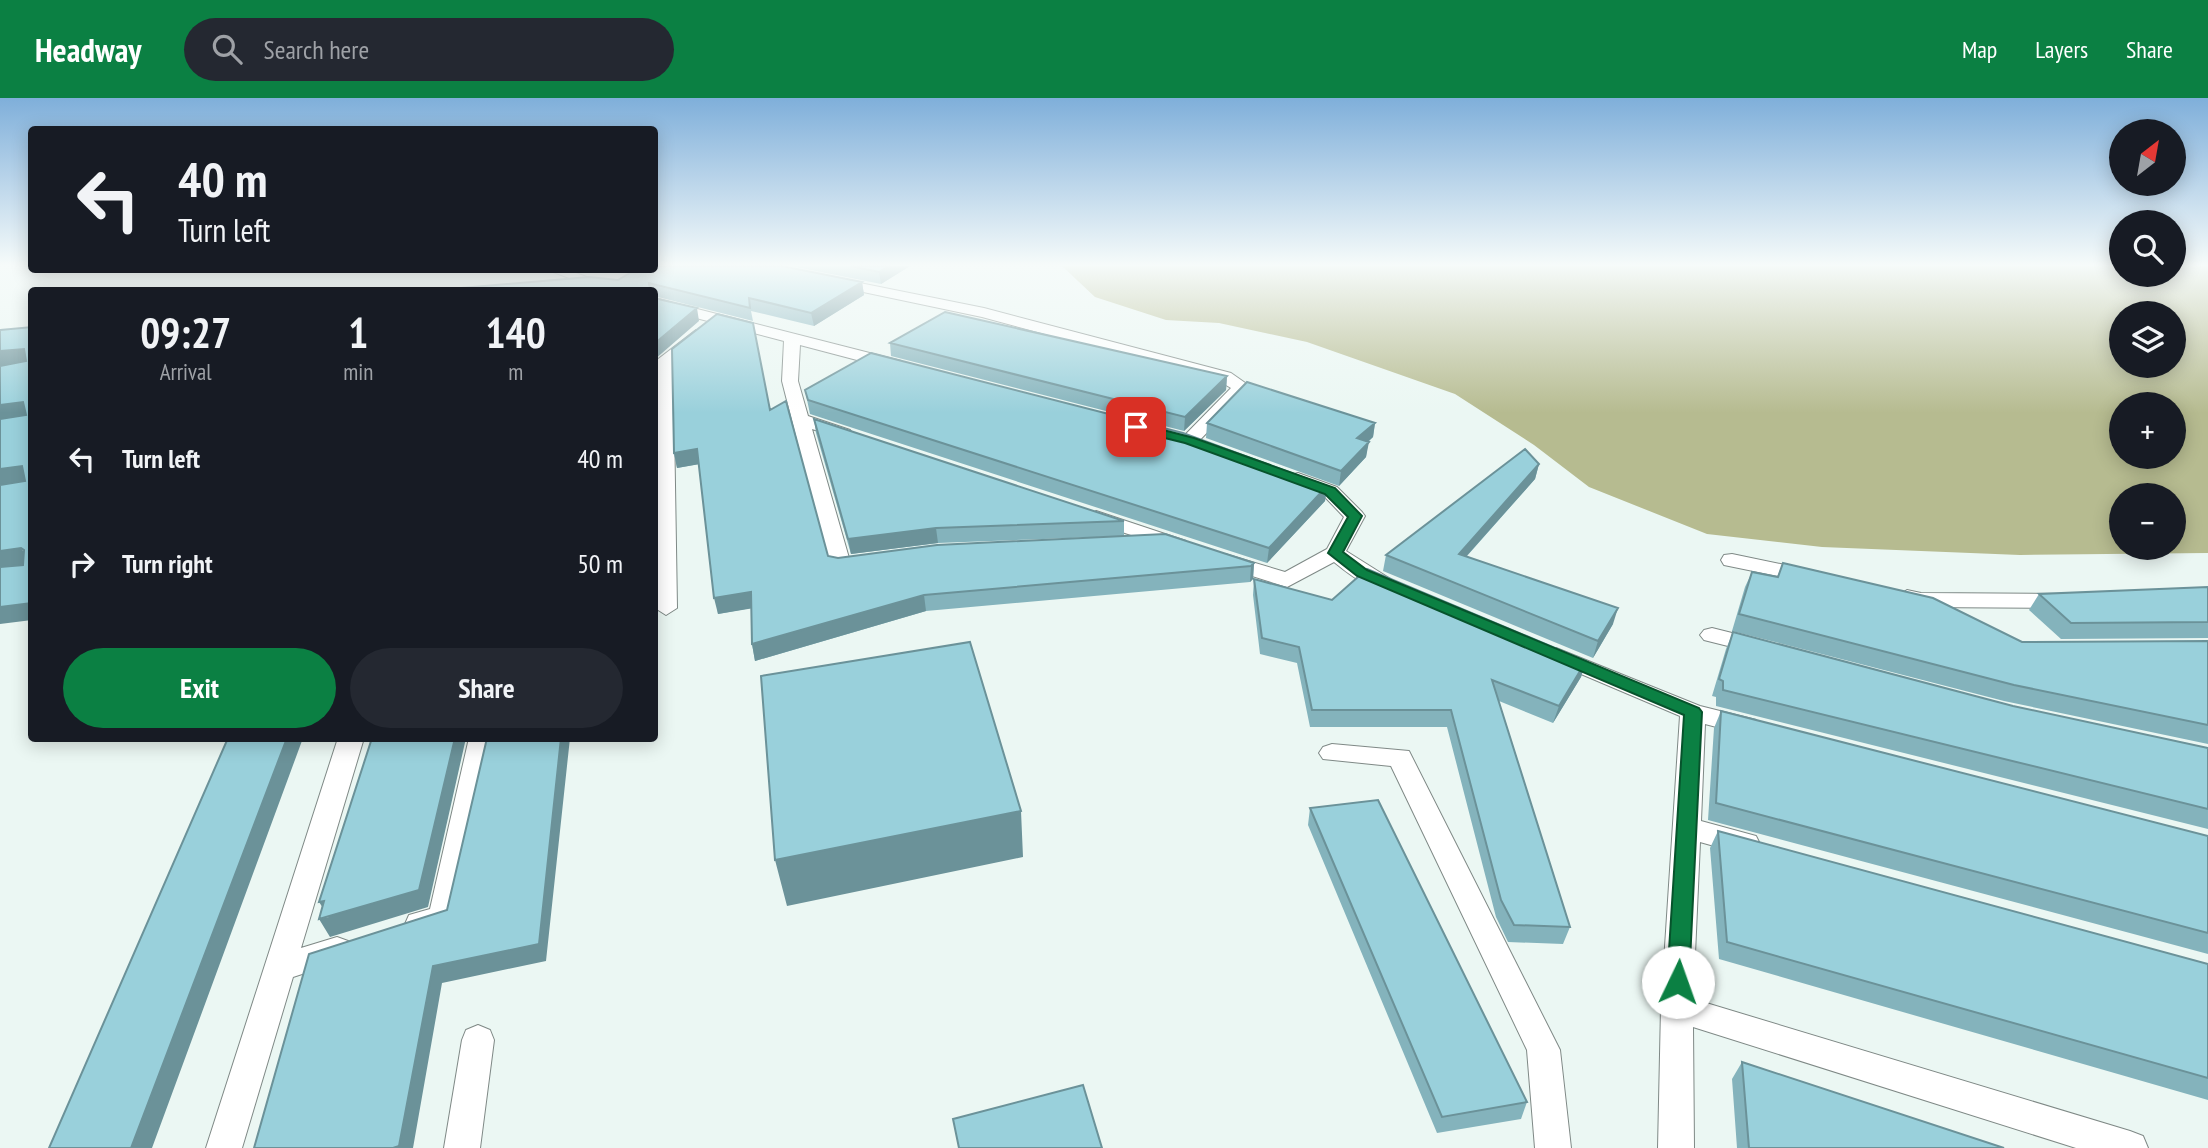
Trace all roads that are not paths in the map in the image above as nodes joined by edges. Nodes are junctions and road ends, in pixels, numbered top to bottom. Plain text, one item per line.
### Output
1 (705, 315) edge
2 (992, 315) edge
3 (717, 318) junction
4 (792, 338) junction
5 (911, 369) edge
6 (800, 419) junction
7 (867, 441) edge
8 (1214, 449) edge
9 (1285, 474) edge
10 (1078, 511) edge
11 (1171, 542) junction
12 (1116, 544) edge
13 (1335, 553) junction
14 (889, 558) edge
15 (1732, 560) dead end
16 (1826, 580) edge
17 (1880, 591) edge
18 (1413, 594) edge
19 (1921, 600) junction
20 (2090, 600) edge
21 (666, 608) dead end
22 (1966, 624) edge
23 (1712, 635) dead end
24 (1540, 648) edge
25 (1778, 652) edge
26 (1693, 712) junction
27 (1773, 733) edge
28 (350, 742) edge
29 (481, 742) edge
30 (1332, 753) dead end
31 (1686, 828) junction
32 (1767, 850) edge
33 (280, 968) junction
34 (1677, 1008) junction
35 (478, 1040) dead end
36 (224, 1148) edge
37 (462, 1148) edge
38 (1553, 1148) edge
39 (1676, 1148) edge
40 (2130, 1148) edge

1 - 3 lane
2 - 8 lane
3 - 4 lane
3 - 21 lane
4 - 5 lane
4 - 6 lane
6 - 7 lane
6 - 14 lane
9 - 13 lane
10 - 11 lane
11 - 12 lane
11 - 13 lane
13 - 18 lane
15 - 16 lane
17 - 19 lane
19 - 20 lane
19 - 22 lane
23 - 25 lane
24 - 26 lane
26 - 27 lane
26 - 31 lane
28 - 33 lane
29 - 33 lane
30 - 38 lane
31 - 32 lane
31 - 34 lane
33 - 36 lane
34 - 39 lane
34 - 40 lane
35 - 37 lane

